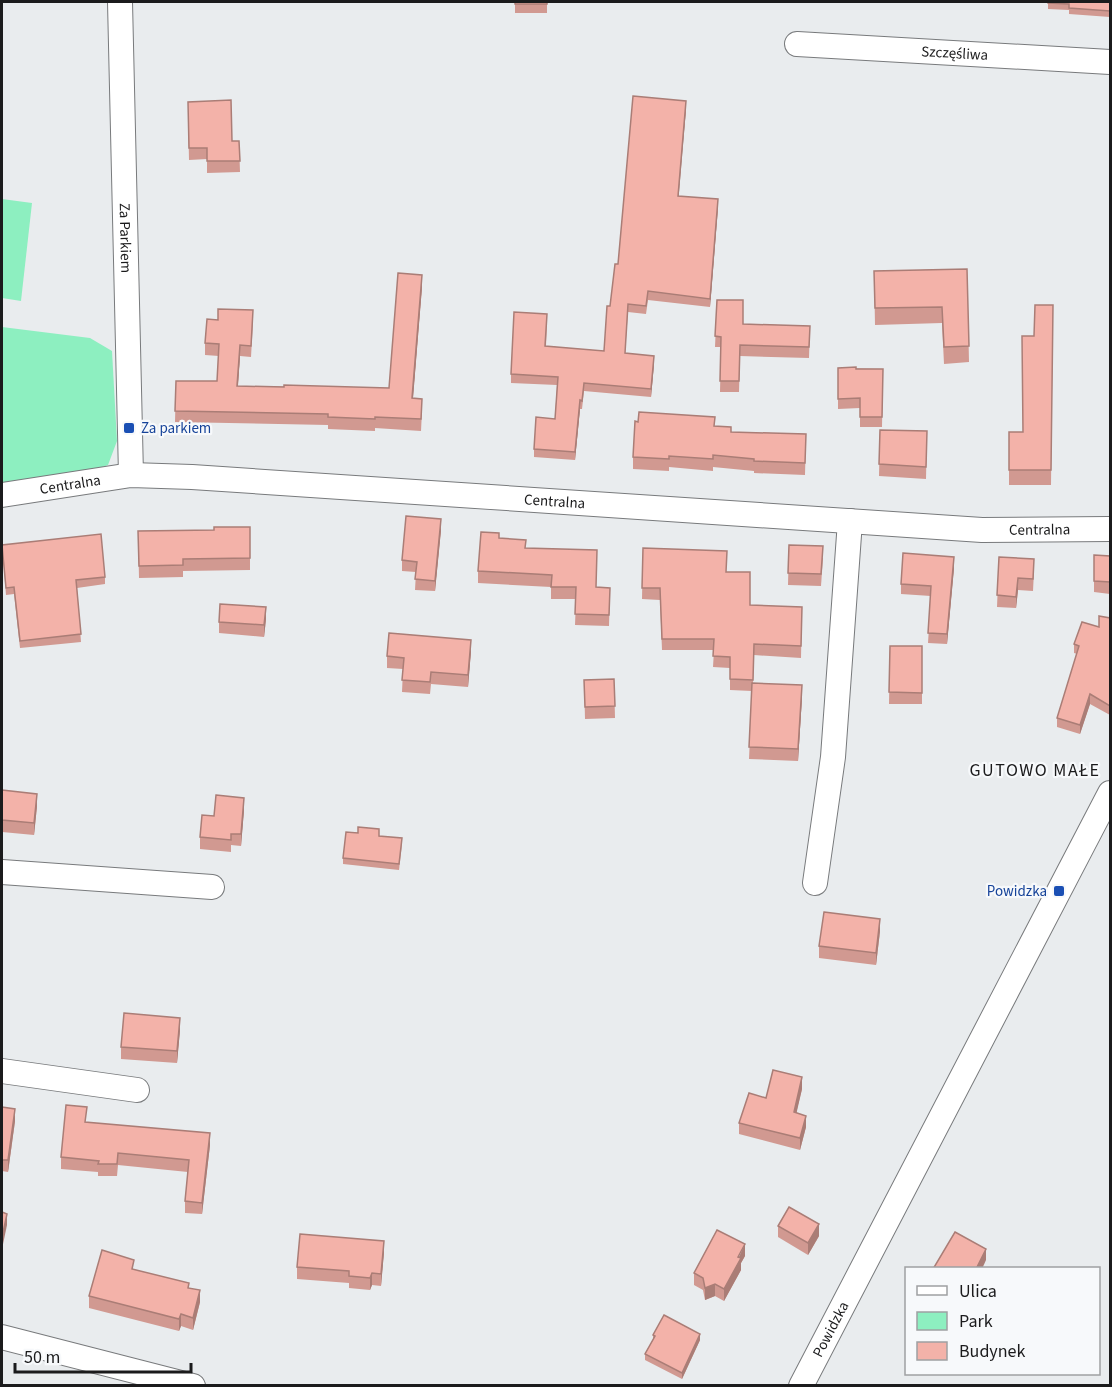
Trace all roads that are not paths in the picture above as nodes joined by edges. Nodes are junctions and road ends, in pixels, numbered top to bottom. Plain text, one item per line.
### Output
1 (120, 2) edge
2 (797, 44) dead end
3 (1110, 62) edge
4 (131, 475) junction
5 (2, 495) edge
6 (850, 521) junction
7 (1110, 529) edge
8 (1110, 793) edge
9 (2, 872) edge
10 (815, 884) dead end
11 (212, 887) dead end
12 (2, 1071) edge
13 (137, 1090) dead end
14 (2, 1337) edge
15 (193, 1386) edge
16 (801, 1386) edge

1 - 4 street, Za Parkiem
2 - 3 street, Szczęśliwa
4 - 5 street, Centralna
4 - 6 street, Centralna
6 - 7 street, Centralna
6 - 10 street
8 - 16 street, Powidzka
9 - 11 street
12 - 13 street
14 - 15 street

